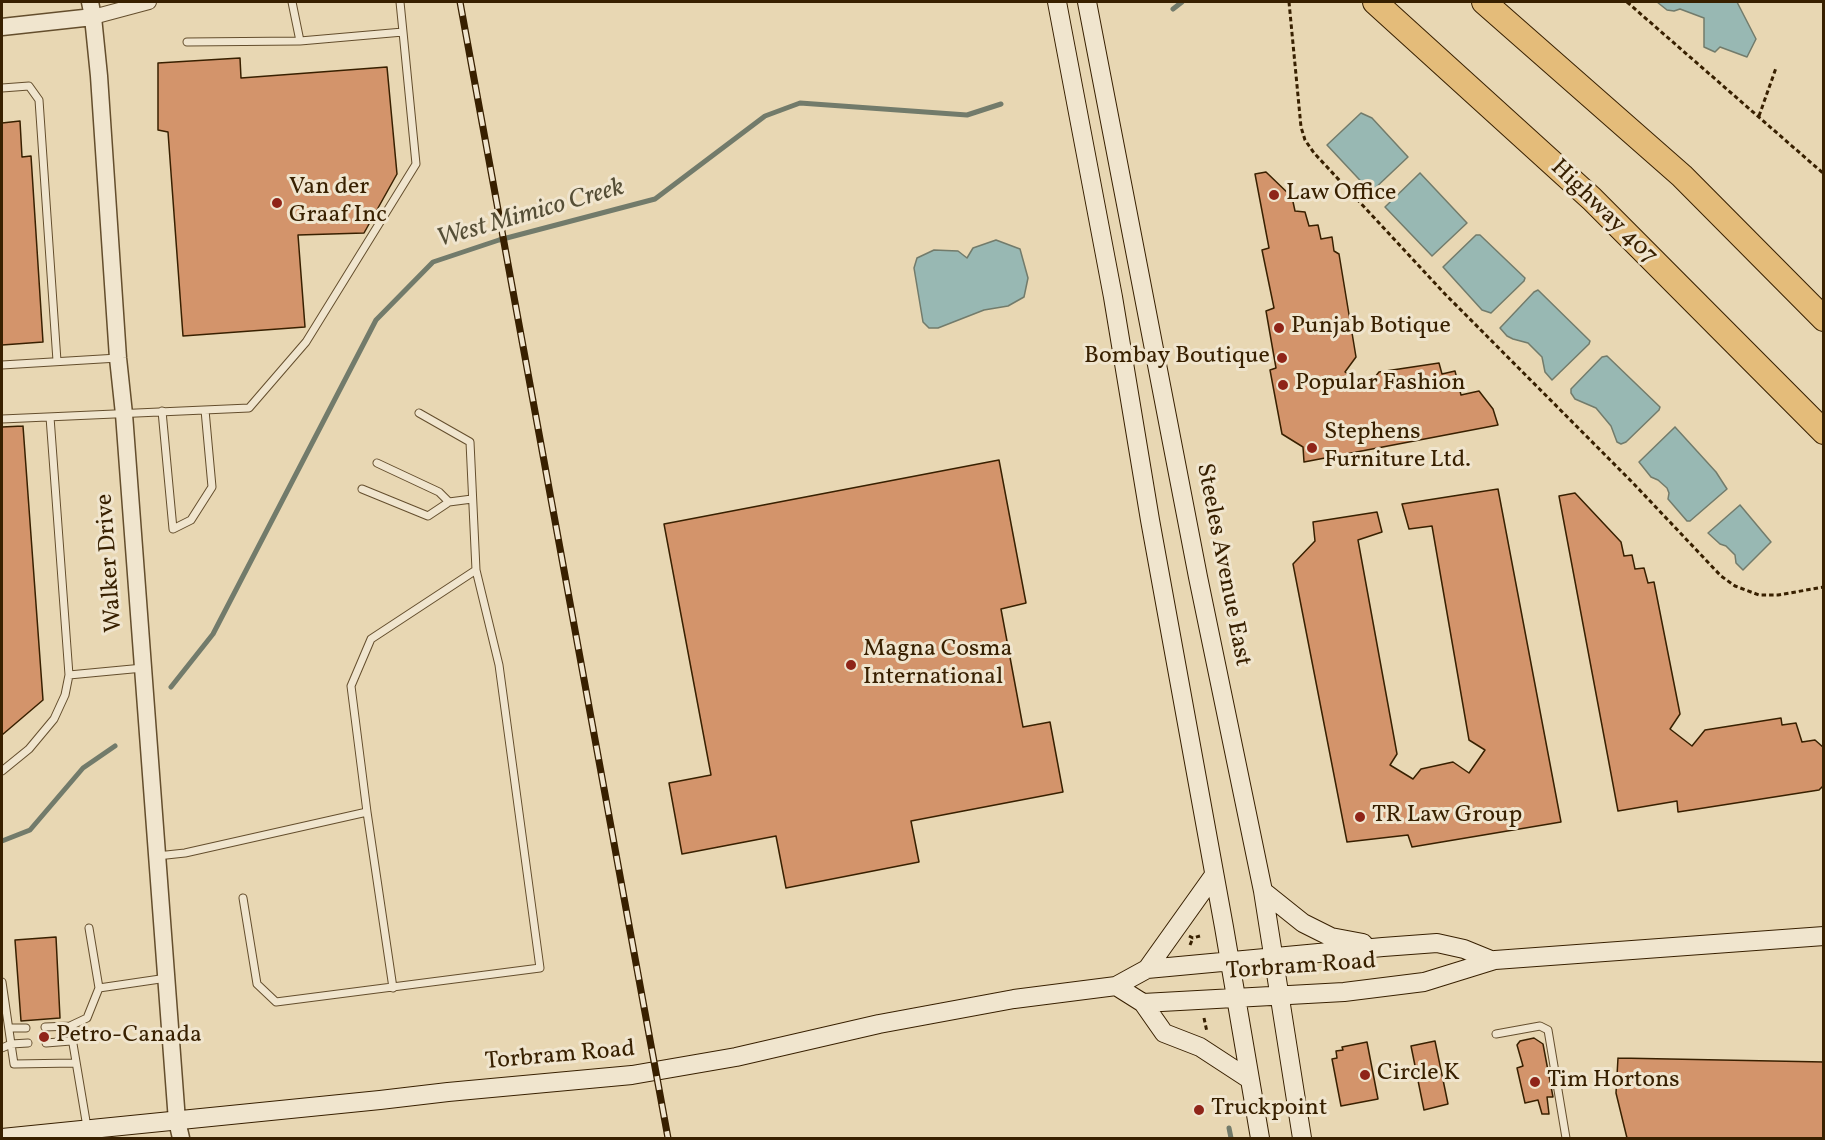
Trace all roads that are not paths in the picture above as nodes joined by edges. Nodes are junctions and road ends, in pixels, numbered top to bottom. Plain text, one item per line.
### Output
1 (149, 2) edge
2 (292, 2) edge
3 (400, 2) edge
4 (1057, 2) edge
5 (1087, 2) edge
6 (1375, 2) edge
7 (1484, 2) edge
8 (92, 9) edge
9 (2, 27) edge
10 (403, 32) junction
11 (300, 41) junction
12 (187, 42) dead end
13 (2, 88) edge
14 (1824, 319) edge
15 (118, 358) junction
16 (57, 361) junction
17 (2, 365) edge
18 (206, 410) junction
19 (162, 411) junction
20 (419, 413) dead end
21 (124, 414) junction
22 (50, 417) junction
23 (2, 418) edge
24 (1824, 432) edge
25 (377, 463) dead end
26 (362, 489) dead end
27 (472, 499) junction
28 (448, 502) junction
29 (476, 570) junction
30 (143, 668) junction
31 (69, 675) junction
32 (2, 771) edge
33 (368, 812) junction
34 (157, 856) junction
35 (1215, 875) junction
36 (1263, 891) junction
37 (243, 898) dead end
38 (89, 928) dead end
39 (1824, 936) edge
40 (1383, 946) junction
41 (1274, 957) junction
42 (1491, 960) junction
43 (1229, 961) junction
44 (1147, 969) junction
45 (167, 978) junction
46 (2, 982) edge
47 (1116, 986) junction
48 (99, 988) junction
49 (393, 988) junction
50 (1279, 995) junction
51 (1236, 998) junction
52 (1143, 1003) junction
53 (70, 1026) junction
54 (45, 1027) dead end
55 (10, 1028) junction
56 (26, 1028) dead end
57 (1496, 1034) dead end
58 (71, 1041) junction
59 (28, 1043) dead end
60 (46, 1043) dead end
61 (11, 1044) junction
62 (2, 1048) edge
63 (75, 1064) junction
64 (1249, 1079) junction
65 (87, 1130) junction
66 (179, 1130) edge
67 (2, 1138) edge
68 (1260, 1138) edge
69 (1302, 1138) edge
70 (1566, 1138) edge

1 - 8 street
2 - 11 lane
3 - 10 lane
4 - 35 main road
5 - 36 main road, Steeles Avenue East
6 - 24 highway, Highway 407
7 - 14 highway
8 - 9 street
8 - 15 street, Walker Drive
10 - 11 lane
10 - 18 lane
11 - 12 lane
13 - 16 lane
15 - 16 lane
15 - 21 street, Walker Drive
16 - 17 lane
18 - 19 lane
18 - 19 lane
19 - 21 lane
20 - 27 lane
21 - 22 lane
21 - 30 street, Walker Drive
22 - 23 lane
22 - 31 lane
25 - 28 lane
26 - 28 lane
27 - 28 lane
27 - 29 lane
29 - 33 lane
29 - 49 lane
30 - 31 lane
30 - 34 street, Walker Drive
31 - 32 lane
33 - 34 lane
33 - 49 lane
34 - 45 street, Walker Drive
35 - 43 main road
35 - 44 main road
36 - 40 main road
36 - 41 main road, Steeles Avenue East
37 - 49 lane
38 - 48 lane
39 - 42 main road, Torbram Road
40 - 41 main road, Torbram Road
40 - 42 main road, Torbram Road
41 - 43 main road, Torbram Road
41 - 50 main road, Steeles Avenue East
42 - 50 main road, Torbram Road
43 - 44 main road, Torbram Road
43 - 51 main road
44 - 47 main road, Torbram Road
45 - 48 lane
45 - 66 street, Walker Drive
46 - 55 lane
47 - 52 main road
47 - 66 main road, Torbram Road
48 - 53 lane
50 - 51 main road, Torbram Road
50 - 69 main road, Steeles Avenue East
51 - 52 main road, Torbram Road
51 - 64 main road
52 - 64 main road
53 - 54 lane
53 - 58 lane
55 - 56 lane
55 - 61 lane
57 - 70 lane
58 - 60 lane
58 - 63 lane
59 - 61 lane
61 - 62 lane
61 - 63 lane
63 - 65 lane
64 - 68 main road
65 - 66 main road, Torbram Road
65 - 67 main road, Torbram Road

